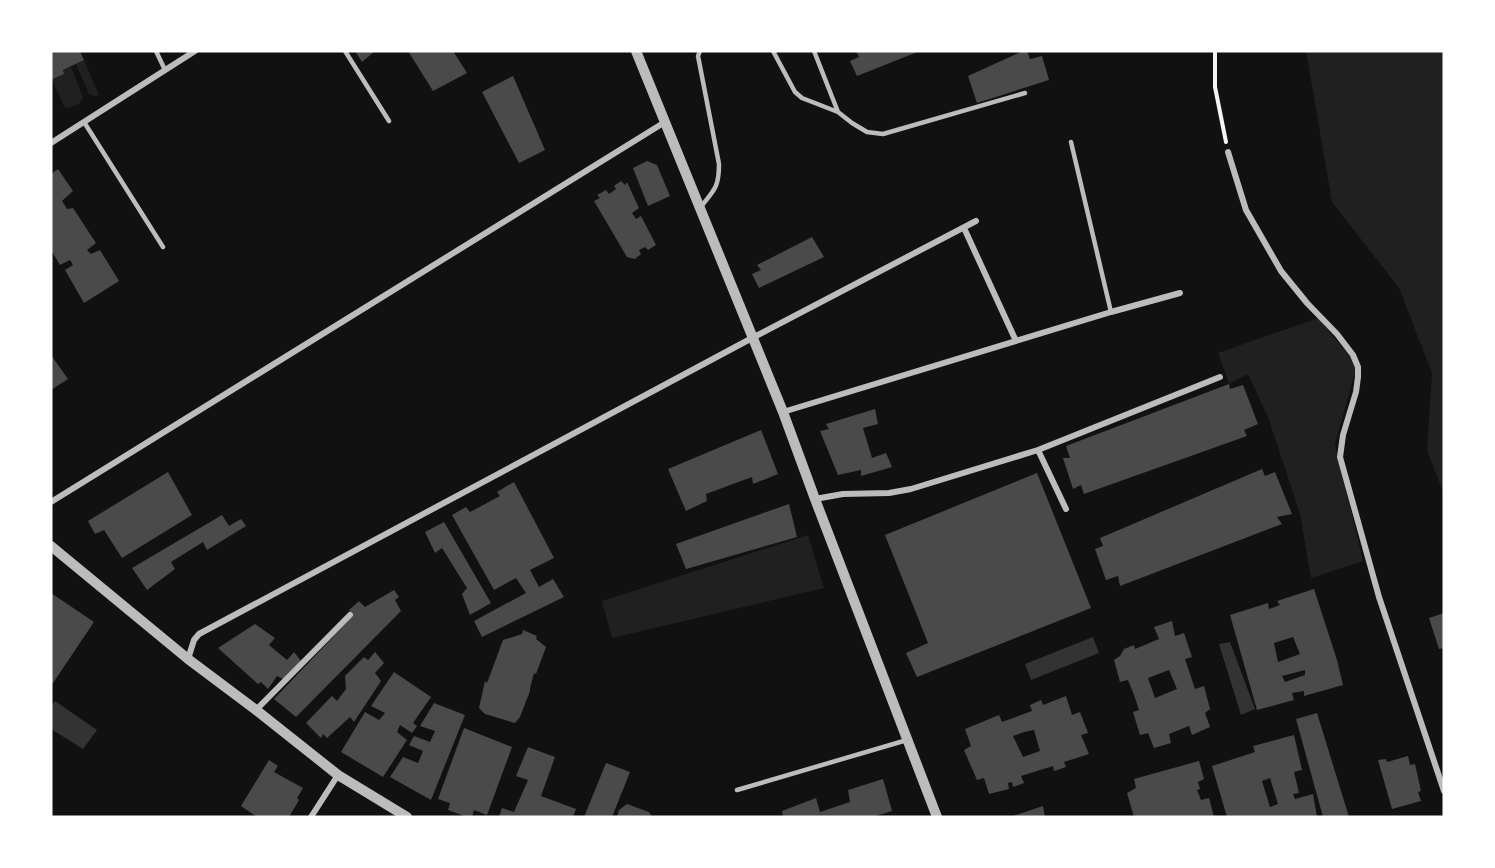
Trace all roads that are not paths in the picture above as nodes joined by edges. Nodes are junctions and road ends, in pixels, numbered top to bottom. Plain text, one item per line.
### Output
1 (156, 51) edge
2 (195, 51) edge
3 (345, 51) edge
4 (636, 51) edge
5 (700, 51) edge
6 (773, 51) edge
7 (814, 51) edge
8 (165, 70) junction
9 (1025, 93) dead end
10 (838, 112) junction
11 (389, 121) dead end
12 (84, 122) junction
13 (665, 122) junction
14 (1071, 142) dead end
15 (51, 143) edge
16 (1228, 152) road end
17 (700, 208) junction
18 (976, 221) dead end
19 (964, 228) junction
20 (163, 248) dead end
21 (1180, 293) dead end
22 (1111, 312) junction
23 (754, 337) junction
24 (1016, 340) junction
25 (1220, 377) dead end
26 (783, 412) junction
27 (1038, 450) junction
28 (815, 499) junction
29 (51, 502) edge
30 (1066, 509) dead end
31 (51, 546) edge
32 (350, 615) dead end
33 (188, 659) junction
34 (256, 710) junction
35 (907, 740) junction
36 (338, 775) junction
37 (737, 790) dead end
38 (1444, 791) edge
39 (311, 817) edge
40 (407, 817) edge
41 (937, 817) edge

1 - 8 lane
2 - 8 street
3 - 11 lane
4 - 13 street
5 - 17 lane
6 - 10 lane
7 - 10 lane
8 - 12 street
9 - 10 lane
12 - 15 street
12 - 20 lane
13 - 17 street
13 - 29 street
14 - 22 lane
16 - 38 street
17 - 23 street
18 - 19 street
19 - 23 street
19 - 24 street
21 - 22 street
22 - 24 street
23 - 26 street
23 - 33 street
24 - 26 street
25 - 27 street
26 - 28 street
27 - 28 street
27 - 30 street
28 - 35 street
31 - 33 street
32 - 34 street
33 - 34 street
34 - 36 street
35 - 37 lane
35 - 41 street
36 - 39 street
36 - 40 street

